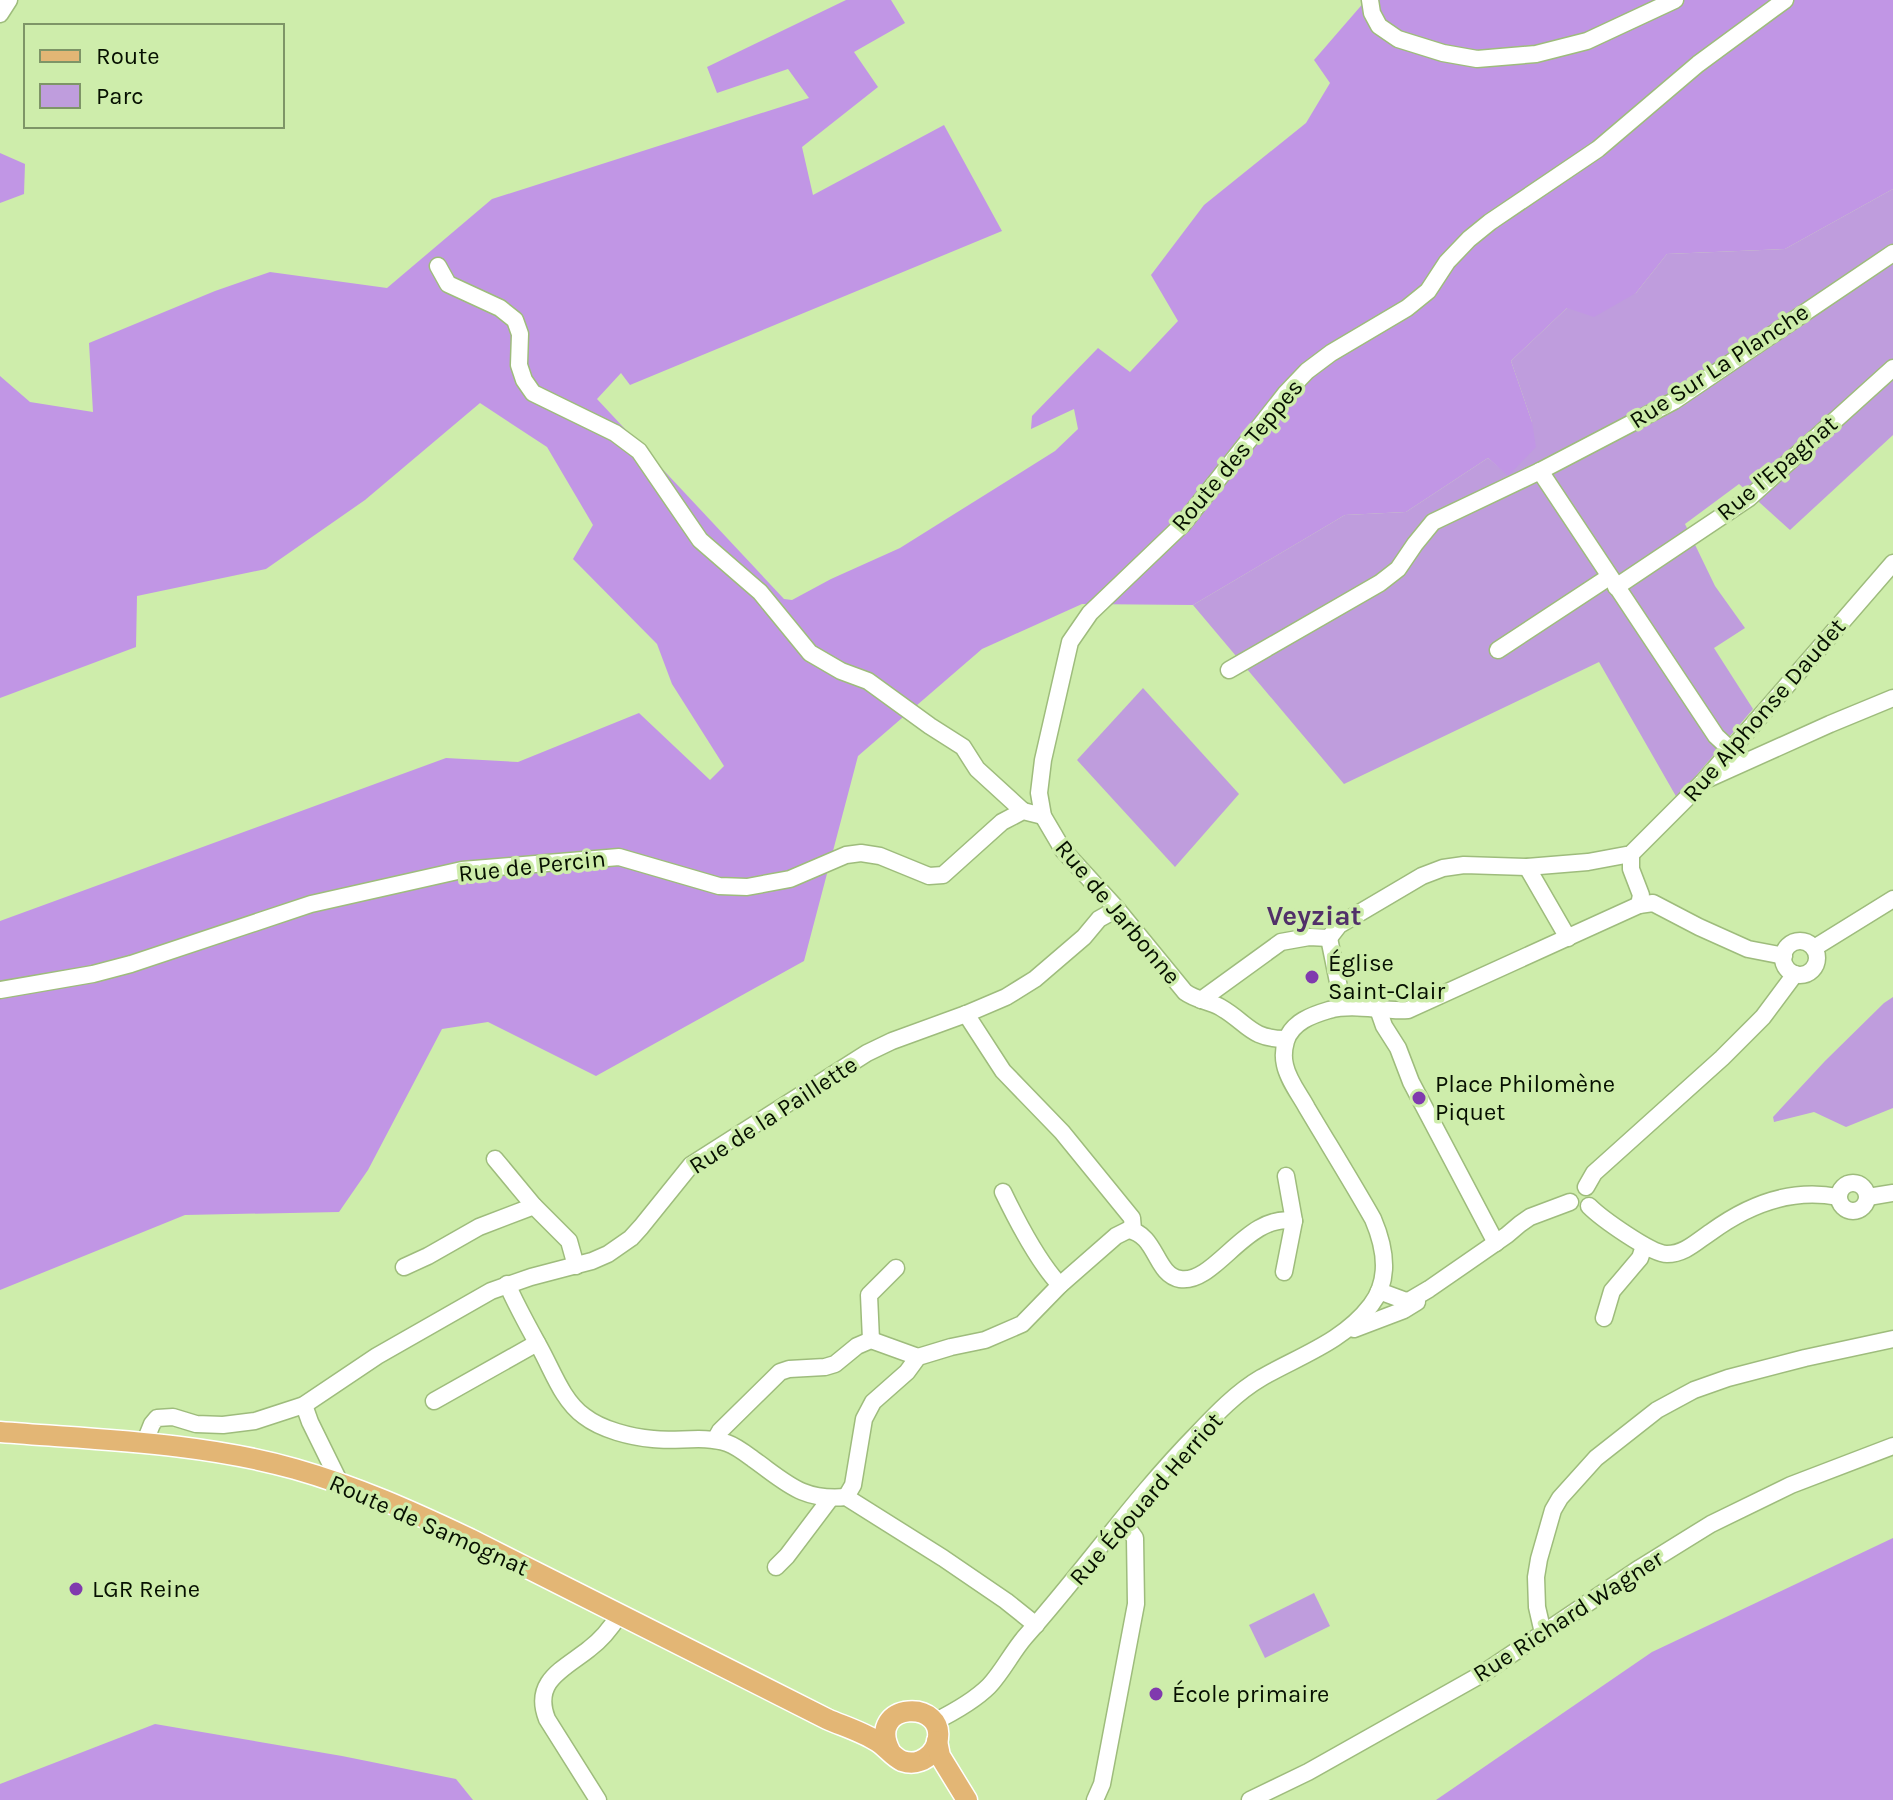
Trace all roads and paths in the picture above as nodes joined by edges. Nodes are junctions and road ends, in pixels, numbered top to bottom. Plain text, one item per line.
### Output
1 (9, 0) edge
2 (1370, 0) edge
3 (1675, 0) edge
4 (1785, 0) edge
5 (0, 14) edge
6 (1893, 253) edge
7 (438, 266) dead end
8 (1893, 368) edge
9 (1540, 471) junction
10 (1893, 563) edge
11 (1612, 582) junction
12 (1498, 650) dead end
13 (1229, 670) dead end
14 (1893, 698) edge
15 (1731, 750) junction
16 (1705, 780) junction
17 (1023, 811) junction
18 (1043, 816) junction
19 (1631, 854) junction
20 (1527, 867) junction
21 (1893, 899) edge
22 (1639, 905) junction
23 (1117, 909) junction
24 (1329, 938) junction
25 (1568, 938) junction
26 (1814, 948) junction
27 (1784, 956) junction
28 (1795, 974) junction
29 (0, 990) edge
30 (1201, 1000) junction
31 (1346, 1007) junction
32 (1378, 1009) junction
33 (966, 1014) junction
34 (1286, 1039) junction
35 (495, 1159) dead end
36 (1286, 1176) dead end
37 (1586, 1187) junction
38 (1003, 1192) dead end
39 (1893, 1193) edge
40 (1570, 1202) junction
41 (534, 1206) junction
42 (1589, 1206) junction
43 (1294, 1221) junction
44 (1133, 1230) junction
45 (1496, 1243) junction
46 (1644, 1246) junction
47 (576, 1266) junction
48 (404, 1267) dead end
49 (896, 1268) dead end
50 (1284, 1272) dead end
51 (507, 1284) junction
52 (1060, 1285) junction
53 (1429, 1289) junction
54 (1379, 1291) junction
55 (1604, 1318) dead end
56 (1341, 1333) junction
57 (1893, 1339) edge
58 (871, 1340) junction
59 (537, 1343) junction
60 (918, 1357) junction
61 (434, 1401) dead end
62 (304, 1405) junction
63 (0, 1432) edge
64 (715, 1440) junction
65 (144, 1444) junction
66 (1893, 1446) edge
67 (340, 1483) junction
68 (838, 1498) junction
69 (1122, 1520) junction
70 (776, 1567) dead end
71 (619, 1615) junction
72 (1036, 1625) junction
73 (1543, 1633) junction
74 (827, 1719) junction
75 (892, 1719) junction
76 (936, 1732) junction
77 (890, 1751) junction
78 (918, 1762) junction
79 (598, 1800) edge
80 (966, 1800) edge
81 (1095, 1800) edge
82 (1250, 1800) edge

1 - 5 street
2 - 3 street
4 - 18 street, Route des Teppes
6 - 9 street, Rue Sur La Planche
7 - 17 street
8 - 11 street, Rue l'Epagnat
9 - 11 street
9 - 13 street, Rue Sur La Planche
10 - 15 street, Rue Alphonse Daudet
11 - 12 street, Rue l'Epagnat
11 - 15 street
14 - 16 street
15 - 16 street, Rue Alphonse Daudet
16 - 19 street, Rue Alphonse Daudet
17 - 18 street
17 - 29 street, Rue de Percin
18 - 23 street, Rue de Jarbonne
19 - 20 street
19 - 22 street
20 - 24 street
20 - 25 street
21 - 26 street
22 - 25 street
22 - 27 street
23 - 30 street, Rue de Jarbonne
23 - 33 street, Rue de la Paillette
24 - 30 street
24 - 31 street
25 - 32 street
26 - 27 street
26 - 28 street
27 - 28 street
28 - 37 street
30 - 34 street, Rue de Jarbonne
31 - 32 street
31 - 34 street
32 - 45 street
33 - 44 street
33 - 47 street, Rue de la Paillette
34 - 54 street
35 - 41 street
36 - 43 street
37 - 40 street
37 - 42 street
38 - 52 street
39 - 46 street
40 - 42 street
40 - 45 street
41 - 47 street
41 - 48 street
42 - 46 street
43 - 44 street
43 - 50 street
44 - 52 street
45 - 53 street
46 - 55 street
47 - 51 street, Rue de la Paillette
49 - 58 street
51 - 59 street
51 - 62 street, Rue de la Paillette
52 - 60 street
53 - 54 street
53 - 56 street
54 - 56 street, Rue Édouard Herriot
56 - 69 street, Rue Édouard Herriot
57 - 73 street
58 - 60 street
58 - 64 street
59 - 61 street
59 - 64 street
60 - 68 street
62 - 65 street, Rue de la Paillette
62 - 67 street
63 - 65 main road, Route de Samognat
64 - 68 street
65 - 67 main road, Route de Samognat
66 - 73 street, Rue Richard Wagner
67 - 71 main road, Route de Samognat
68 - 70 street
68 - 72 street
69 - 72 street, Rue Édouard Herriot
69 - 81 street
71 - 74 main road, Route de Samognat
71 - 79 street
72 - 76 street, Rue Édouard Herriot
73 - 82 street, Rue Richard Wagner
74 - 75 main road, Route de Samognat
74 - 77 main road, Route de Samognat
75 - 76 main road
75 - 77 main road
76 - 78 main road
76 - 80 main road
77 - 78 main road
78 - 80 main road

